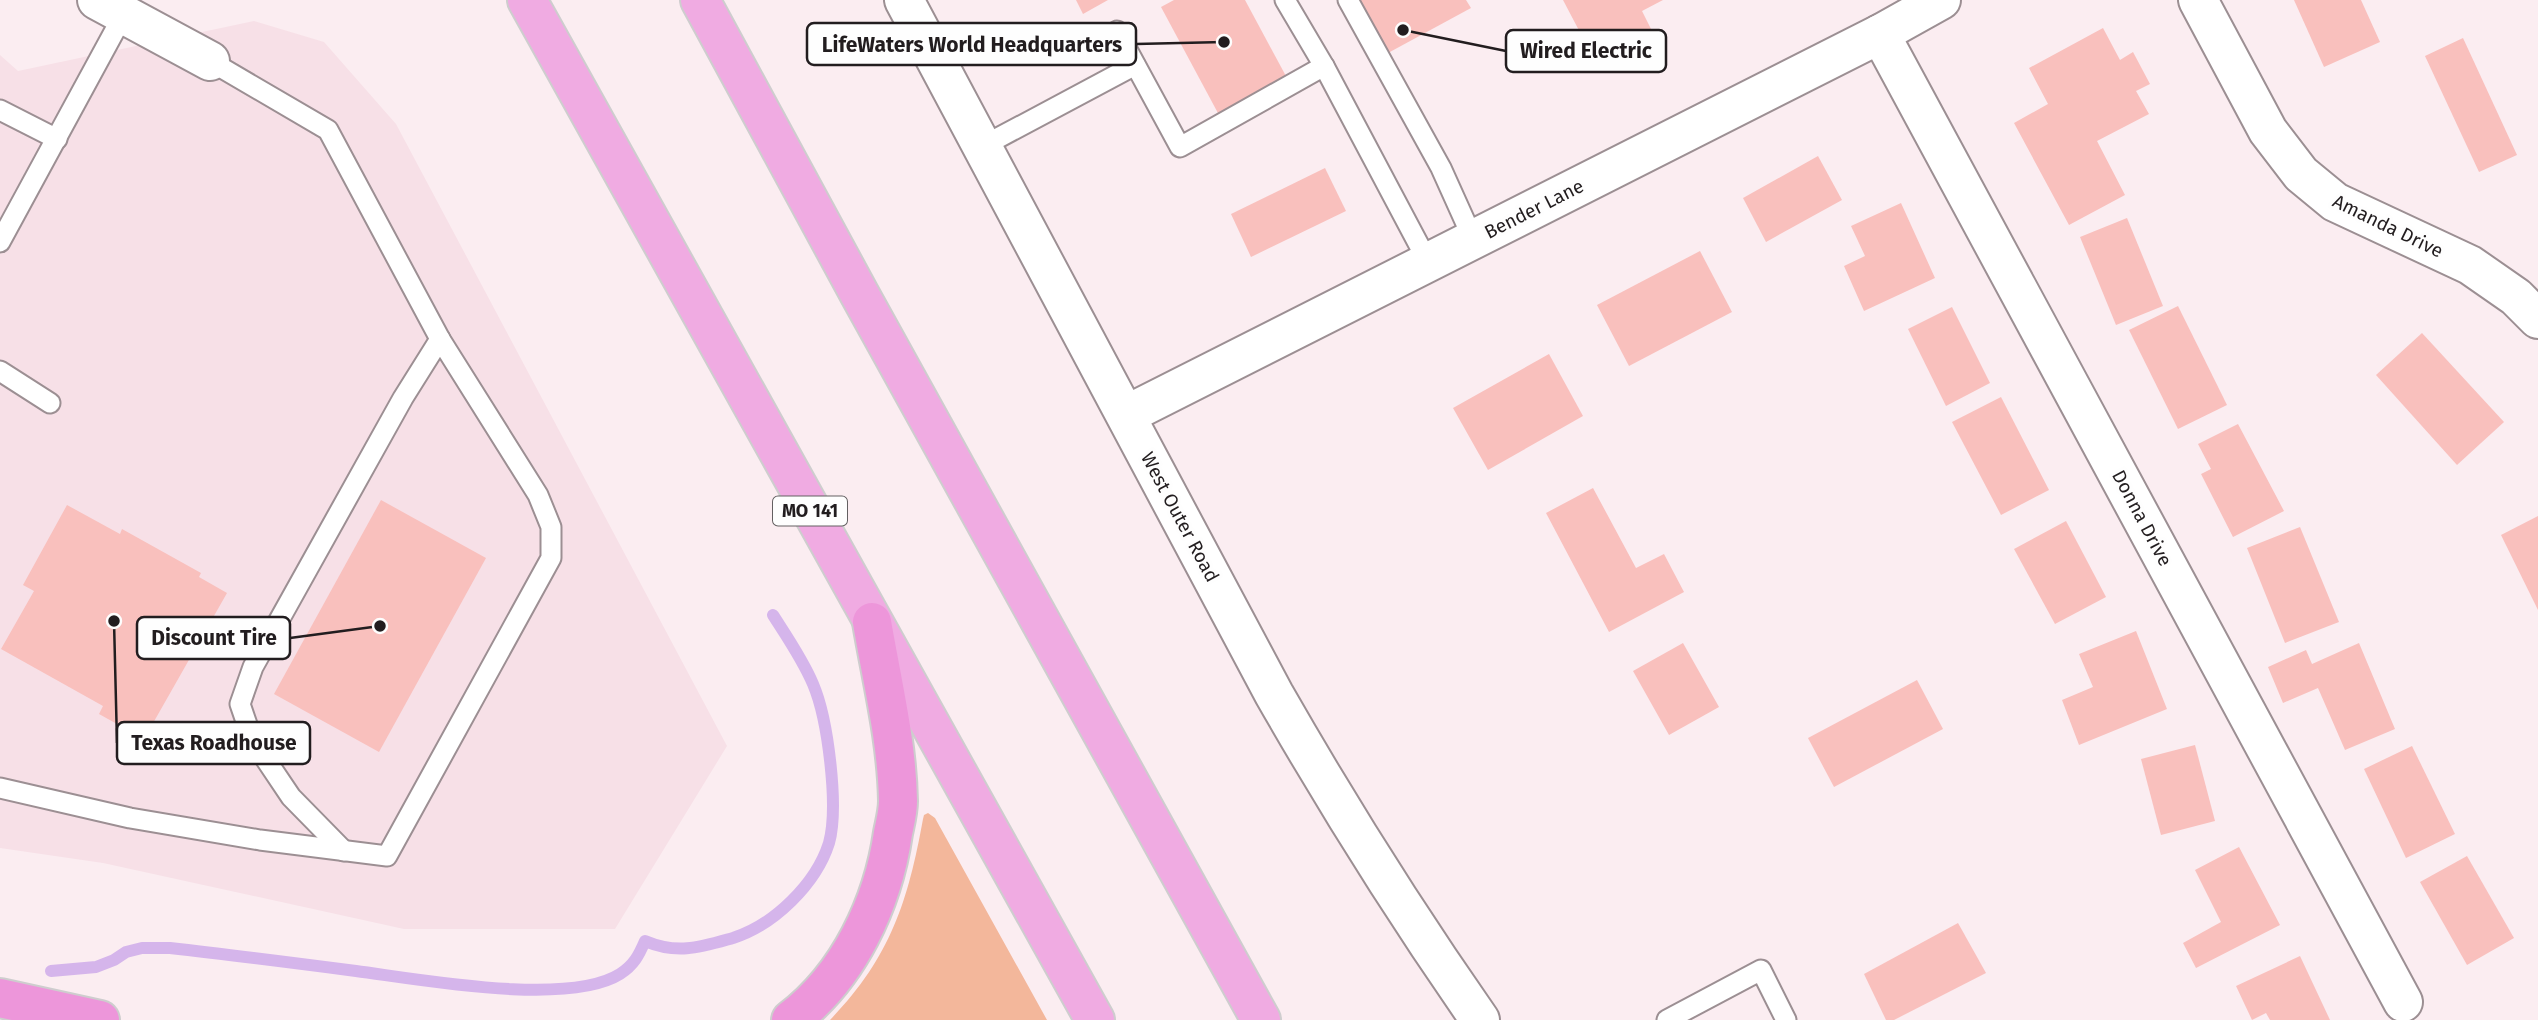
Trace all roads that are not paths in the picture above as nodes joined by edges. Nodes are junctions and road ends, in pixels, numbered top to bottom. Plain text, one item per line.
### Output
1 (527, 0) edge
2 (700, 0) edge
3 (904, 0) edge
4 (1285, 0) edge
5 (1348, 0) edge
6 (1941, 0) edge
7 (2198, 0) edge
8 (117, 5) edge
9 (1116, 32) dead end
10 (1880, 34) junction
11 (210, 61) joint
12 (1135, 65) junction
13 (1324, 66) junction
14 (0, 110) edge
15 (57, 139) junction
16 (983, 146) junction
17 (1473, 239) junction
18 (0, 242) edge
19 (1428, 262) junction
20 (2538, 319) edge
21 (440, 339) junction
22 (0, 371) edge
23 (50, 403) dead end
24 (1126, 415) junction
25 (872, 622) junction
26 (0, 788) edge
27 (344, 850) junction
28 (0, 998) edge
29 (2403, 1002) dead end
30 (100, 1020) edge
31 (792, 1020) edge
32 (1095, 1020) edge
33 (1261, 1020) edge
34 (1480, 1020) edge
35 (1667, 1020) edge
36 (1786, 1020) edge

1 - 25 highway, MO 141
2 - 33 highway
3 - 16 street, West Outer Road
4 - 13 lane
5 - 17 lane
6 - 10 street, Bender Lane
7 - 20 street, Amanda Drive
8 - 11 street
8 - 15 lane
9 - 12 lane
10 - 17 street, Bender Lane
10 - 29 street, Donna Drive
11 - 21 lane
12 - 13 lane
12 - 16 lane
13 - 19 lane
14 - 15 lane
15 - 18 lane
16 - 24 street, West Outer Road
17 - 19 street, Bender Lane
19 - 24 street, Bender Lane
21 - 27 lane
21 - 27 lane
22 - 23 lane
24 - 34 street, West Outer Road
25 - 31 highway
25 - 32 highway, MO 141
26 - 27 lane
28 - 30 highway
35 - 36 lane

